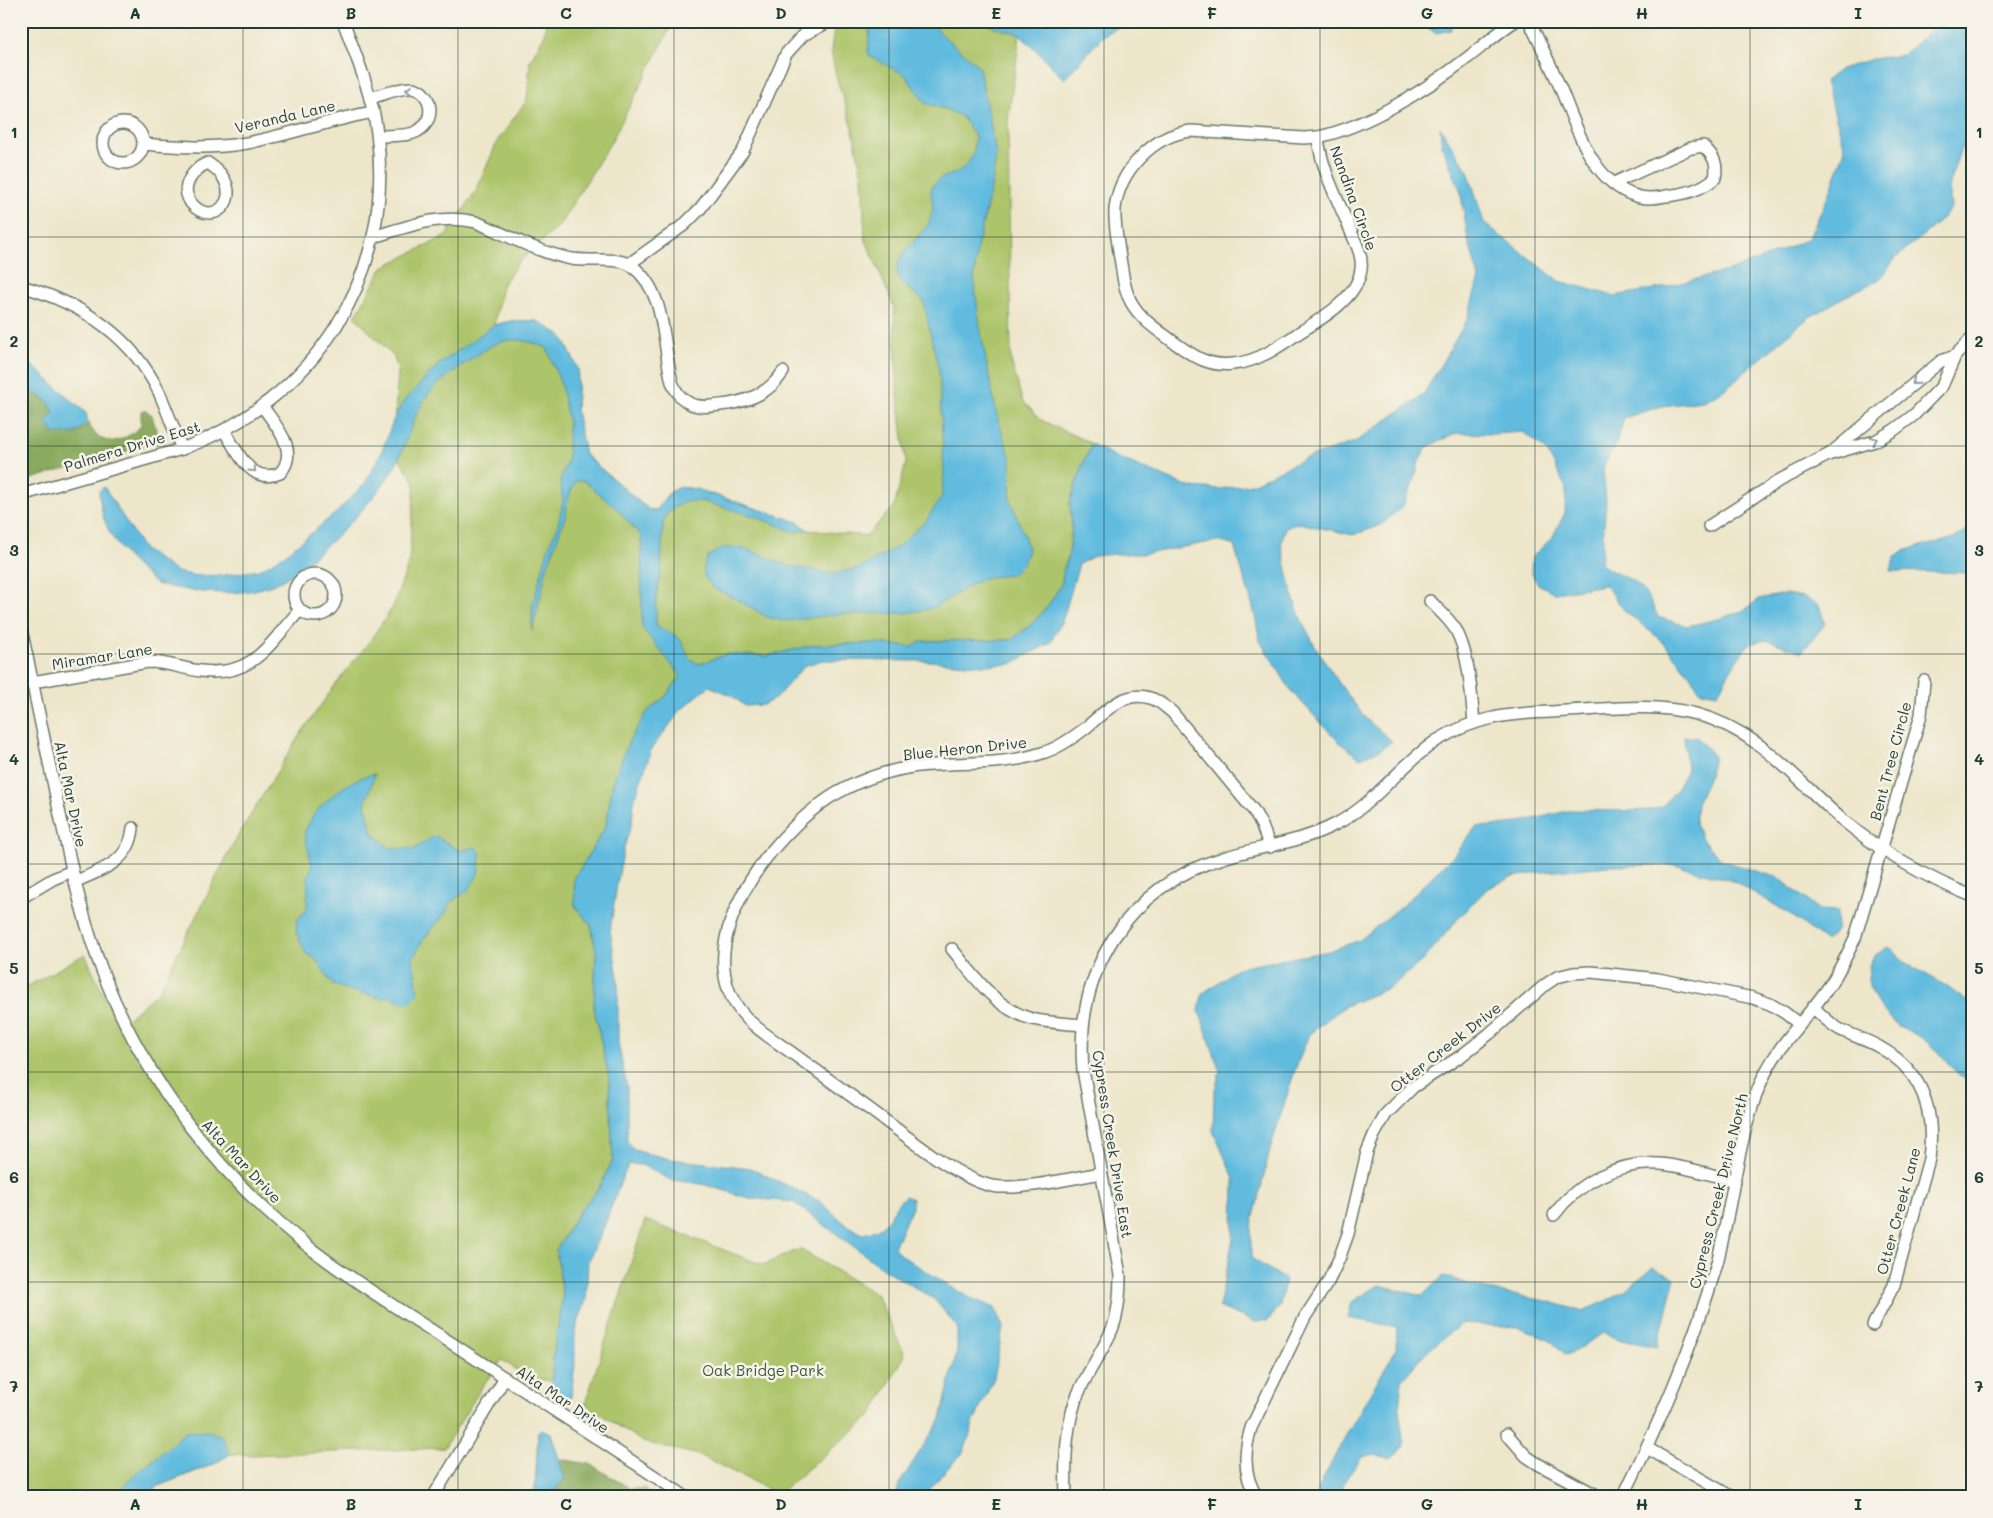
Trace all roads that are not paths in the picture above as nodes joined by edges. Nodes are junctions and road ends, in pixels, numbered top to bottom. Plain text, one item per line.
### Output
1 (343, 21) edge
2 (1516, 21) edge
3 (1529, 21) edge
4 (826, 23) dead end
5 (370, 98) junction
6 (373, 112) junction
7 (378, 136) junction
8 (1318, 137) junction
9 (143, 144) dead end
10 (208, 146) junction
11 (208, 163) junction
12 (1614, 183) junction
13 (373, 237) junction
14 (629, 264) junction
15 (21, 286) edge
16 (1972, 338) edge
17 (1955, 356) junction
18 (783, 372) dead end
19 (263, 407) junction
20 (224, 430) junction
21 (182, 449) junction
22 (1828, 455) junction
23 (21, 495) edge
24 (1708, 526) dead end
25 (1430, 601) dead end
26 (300, 610) dead end
27 (21, 629) edge
28 (1924, 681) dead end
29 (27, 683) edge
30 (1474, 723) junction
31 (133, 828) dead end
32 (1270, 846) junction
33 (1881, 849) junction
34 (73, 876) junction
35 (1972, 896) edge
36 (21, 898) edge
37 (952, 949) dead end
38 (1813, 1007) junction
39 (1799, 1024) junction
40 (1082, 1025) junction
41 (1101, 1173) junction
42 (1735, 1181) junction
43 (1554, 1215) dead end
44 (1873, 1325) dead end
45 (505, 1378) junction
46 (1507, 1434) dead end
47 (1647, 1448) junction
48 (432, 1496) edge
49 (686, 1497) edge
50 (1066, 1497) edge
51 (1256, 1497) edge
52 (1600, 1497) edge
53 (1623, 1497) edge
54 (1732, 1497) edge

1 - 5 street
2 - 8 street, Nandina Circle
3 - 12 street
4 - 14 street
5 - 6 street
7 -> 5 street
6 - 7 street
6 - 10 street, Veranda Lane
7 - 13 street, Palmera Drive East
8 - 8 street, Nandina Circle
9 - 10 street, Veranda Lane
10 - 11 street
11 - 11 street
12 - 12 street
13 - 14 street
13 - 19 street, Palmera Drive East
14 - 18 street
15 - 21 street
16 - 17 street
17 -> 22 street
22 -> 17 street
19 - 20 street, Palmera Drive East
20 -> 19 street
20 - 21 street, Palmera Drive East
21 - 23 street, Palmera Drive East
22 - 24 street
25 - 30 street
26 - 29 street, Miramar Lane
27 - 29 street, Alta Mar Drive
28 - 33 street, Bent Tree Circle
29 - 34 street, Alta Mar Drive
30 - 32 street, Cypress Creek Drive East
30 - 33 street, Cypress Creek Drive East
31 - 34 street
32 - 40 street, Cypress Creek Drive East
32 - 41 street, Blue Heron Drive
33 - 35 street, Cypress Creek Drive East
33 - 38 street, Cypress Creek Drive North
34 - 36 street
34 - 45 street, Alta Mar Drive
37 - 40 street
38 - 39 street, Cypress Creek Drive North
38 - 44 street, Otter Creek Lane
39 - 42 street, Cypress Creek Drive North
39 - 51 street, Otter Creek Drive
40 - 41 street, Cypress Creek Drive East
41 - 50 street, Cypress Creek Drive East
42 - 43 street
42 - 47 street, Cypress Creek Drive North
45 - 48 street
45 - 49 street, Alta Mar Drive
46 - 52 street
47 - 53 street, Cypress Creek Drive North
47 - 54 street

